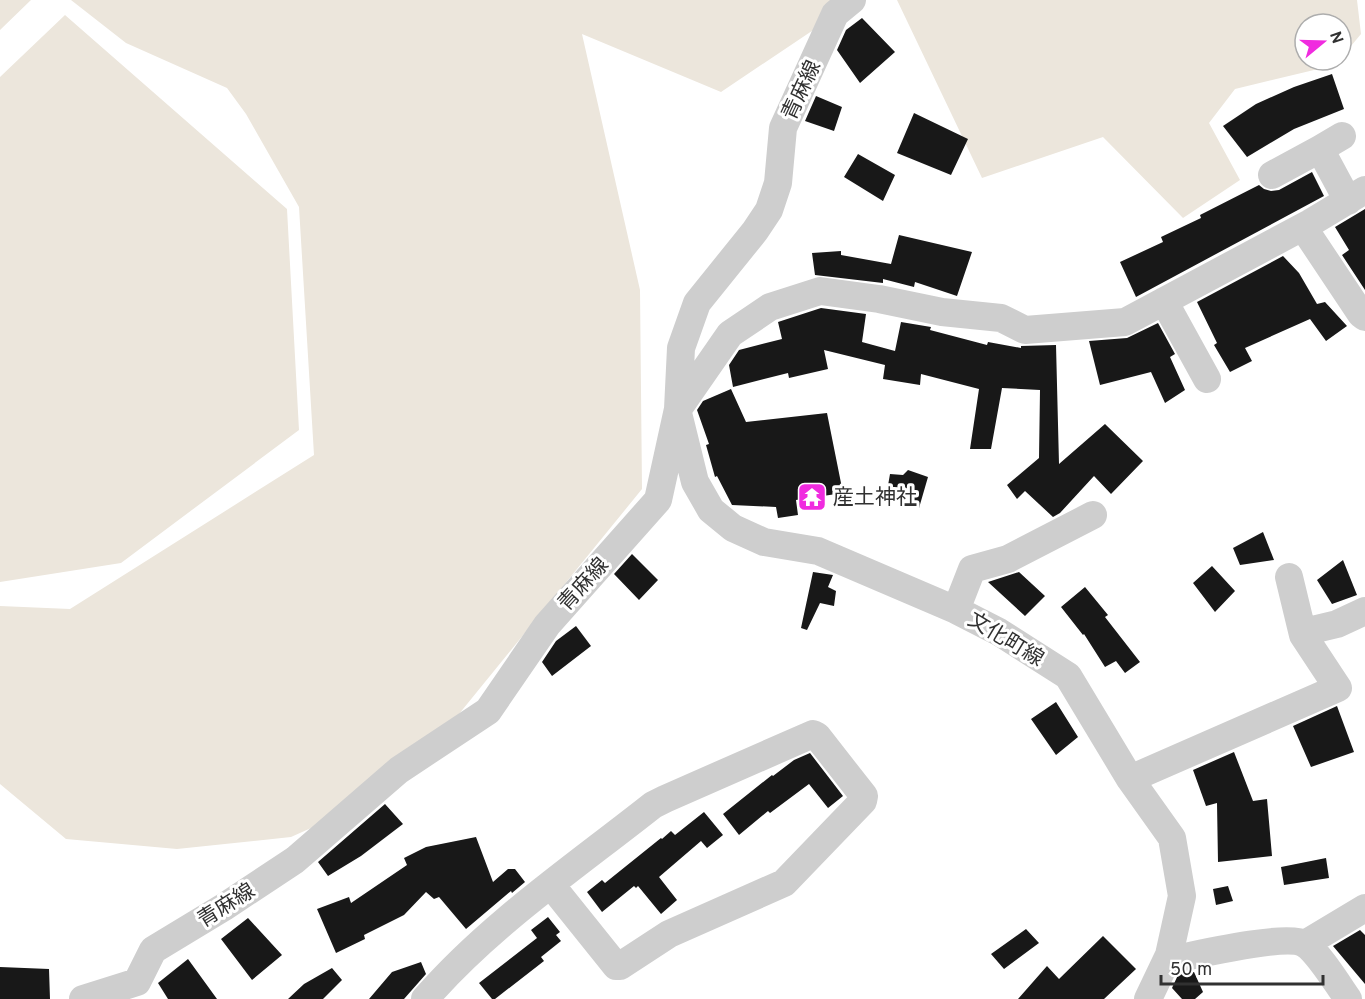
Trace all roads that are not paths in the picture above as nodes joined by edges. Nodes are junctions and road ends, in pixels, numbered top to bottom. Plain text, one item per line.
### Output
1 (852, 0) edge
2 (1272, 175) dead end
3 (1356, 196) edge
4 (1303, 227) junction
5 (1164, 301) junction
6 (1365, 317) edge
7 (1206, 379) dead end
8 (678, 410) junction
9 (1092, 515) dead end
10 (1289, 578) dead end
11 (956, 610) junction
12 (1365, 611) edge
13 (1303, 635) junction
14 (1130, 779) junction
15 (551, 885) junction
16 (1365, 908) edge
17 (1305, 944) junction
18 (1167, 961) junction
19 (83, 999) edge
20 (425, 999) edge
21 (1148, 999) edge
22 (1348, 999) edge

1 - 8 street, 青麻線
2 - 3 street
3 - 4 street
4 - 5 street
4 - 6 street
5 - 7 street
5 - 8 street
8 - 11 street, 文化町線
8 - 19 street, 青麻線
9 - 11 street
10 - 13 street
11 - 14 street, 文化町線
12 - 13 street
13 - 14 street
14 - 18 street, 文化町線
15 - 15 street
15 - 20 street
16 - 17 street
17 - 18 street
17 - 22 street
18 - 21 street, 文化町線

